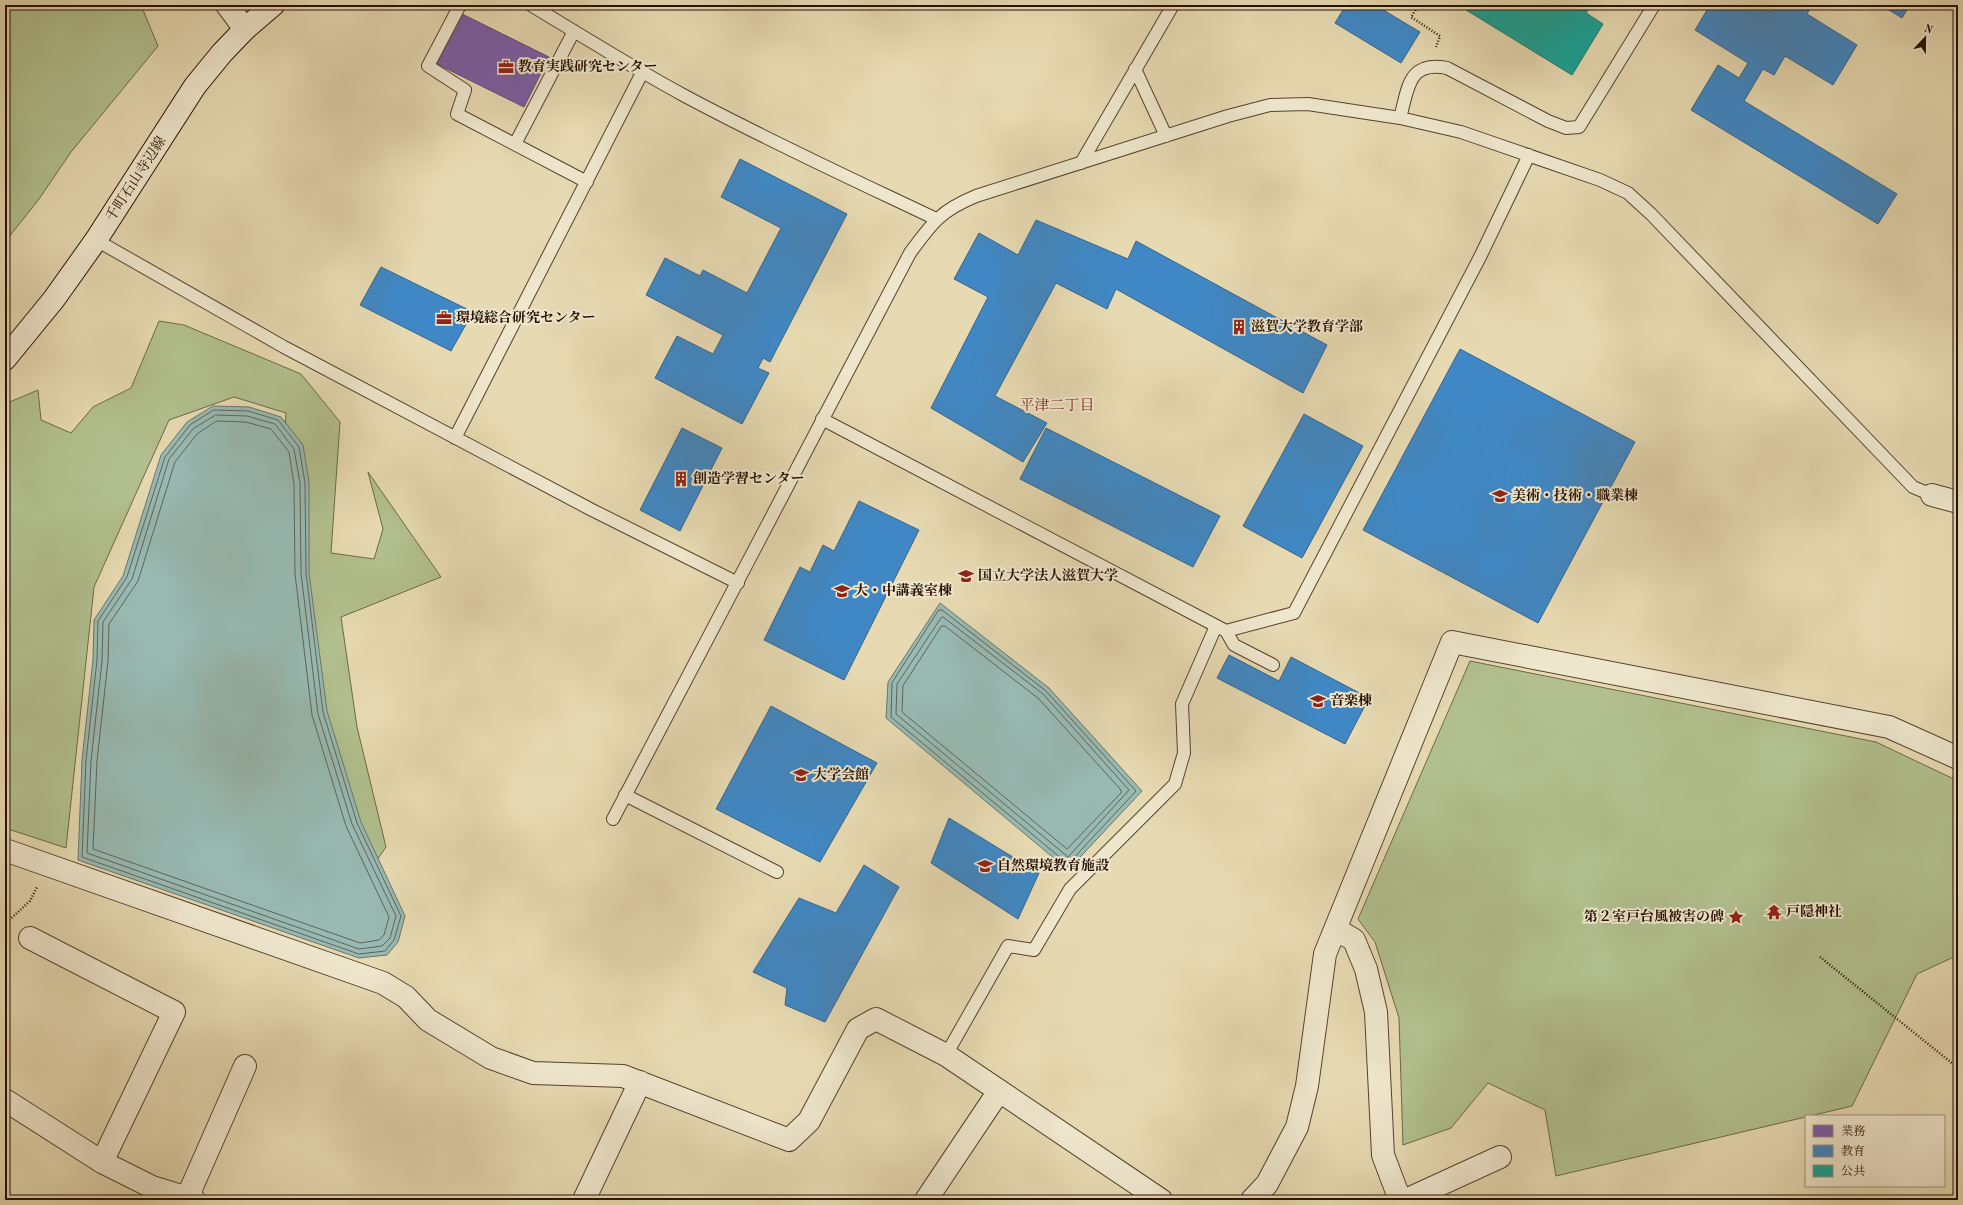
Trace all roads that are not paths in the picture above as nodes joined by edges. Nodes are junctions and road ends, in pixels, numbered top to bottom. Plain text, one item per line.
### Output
1 (227, 5) edge
2 (273, 5) edge
3 (460, 5) edge
4 (532, 5) edge
5 (1173, 5) edge
6 (1654, 5) edge
7 (244, 29) junction
8 (574, 31) junction
9 (1135, 69) junction
10 (642, 72) junction
11 (1400, 118) junction
12 (1166, 136) junction
13 (515, 144) junction
14 (1529, 155) junction
15 (1081, 163) junction
16 (587, 182) junction
17 (936, 219) junction
18 (96, 240) junction
19 (5, 359) edge
20 (822, 419) junction
21 (455, 438) junction
22 (1932, 495) joint
23 (1958, 502) edge
24 (738, 582) junction
25 (1221, 629) junction
26 (1273, 665) dead end
27 (1958, 758) edge
28 (625, 795) junction
29 (612, 819) dead end
30 (5, 850) edge
31 (777, 872) dead end
32 (1333, 935) junction
33 (30, 938) dead end
34 (946, 1055) junction
35 (245, 1066) dead end
36 (640, 1082) junction
37 (999, 1091) junction
38 (5, 1100) edge
39 (1500, 1157) dead end
40 (102, 1162) junction
41 (149, 1194) edge
42 (190, 1199) edge
43 (584, 1200) edge
44 (926, 1200) edge
45 (1161, 1200) edge
46 (1252, 1200) edge
47 (1400, 1200) edge
48 (1406, 1200) edge

1 - 7 street
2 - 7 street, 千町石山寺辺線
3 - 13 lane
4 - 8 lane
5 - 9 lane
6 - 11 lane
7 - 18 street, 千町石山寺辺線
8 - 10 lane
8 - 13 lane
9 - 12 lane
9 - 15 lane
10 - 16 lane
10 - 17 lane
11 - 12 lane
11 - 14 lane
12 - 15 lane
13 - 16 lane
14 - 22 lane
14 - 25 lane
15 - 17 lane
16 - 21 lane
17 - 20 lane
18 - 19 street, 千町石山寺辺線
18 - 21 lane
20 - 24 lane
20 - 25 lane
21 - 24 lane
22 - 23 street
24 - 28 lane
25 - 26 lane
25 - 34 lane
27 - 32 street
28 - 29 lane
28 - 31 lane
30 - 36 street
32 - 46 street
32 - 47 street
33 - 40 street
34 - 36 street
34 - 37 street
35 - 42 street
36 - 43 street
37 - 44 street
37 - 45 street
38 - 40 street
39 - 48 street
40 - 41 street
41 - 42 street

